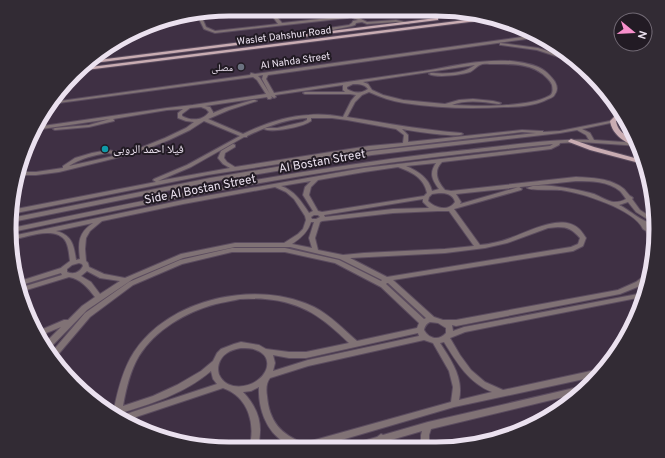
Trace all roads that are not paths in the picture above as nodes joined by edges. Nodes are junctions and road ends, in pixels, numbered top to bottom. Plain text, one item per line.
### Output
1 (274, 16) edge
2 (359, 16) edge
3 (351, 17) junction
4 (457, 17) edge
5 (200, 18) edge
6 (342, 18) joint
7 (477, 20) edge
8 (361, 21) junction
9 (354, 22) junction
10 (408, 23) junction
11 (281, 25) junction
12 (324, 33) junction
13 (527, 36) edge
14 (529, 38) edge
15 (483, 44) junction
16 (458, 46) junction
17 (560, 56) edge
18 (97, 62) edge
19 (89, 69) edge
20 (266, 73) junction
21 (252, 74) junction
22 (373, 80) junction
23 (358, 82) junction
24 (349, 83) junction
25 (368, 88) junction
26 (350, 93) junction
27 (361, 94) junction
28 (271, 96) junction
29 (379, 97) junction
30 (59, 100) edge
31 (353, 101) junction
32 (195, 106) junction
33 (189, 107) junction
34 (162, 110) junction
35 (617, 116) edge
36 (345, 117) junction
37 (617, 117) edge
38 (181, 118) junction
39 (204, 118) junction
40 (309, 118) junction
41 (42, 128) edge
42 (579, 129) junction
43 (186, 131) junction
44 (552, 133) junction
45 (478, 135) junction
46 (245, 136) junction
47 (571, 141) junction
48 (630, 141) edge
49 (558, 142) junction
50 (592, 142) junction
51 (405, 143) junction
52 (632, 145) edge
53 (388, 151) junction
54 (296, 160) junction
55 (441, 160) junction
56 (638, 161) edge
57 (394, 163) junction
58 (360, 164) junction
59 (299, 166) junction
60 (235, 169) junction
61 (364, 170) junction
62 (23, 174) edge
63 (316, 179) junction
64 (576, 179) junction
65 (140, 186) junction
66 (272, 186) junction
67 (443, 191) junction
68 (574, 191) junction
69 (451, 193) junction
70 (428, 195) junction
71 (630, 198) junction
72 (613, 204) junction
73 (453, 208) junction
74 (438, 209) junction
75 (17, 211) edge
76 (316, 212) junction
77 (308, 218) junction
78 (320, 218) junction
79 (649, 218) edge
80 (16, 219) edge
81 (101, 220) junction
82 (649, 222) edge
83 (644, 224) junction
84 (16, 229) edge
85 (649, 230) edge
86 (47, 231) junction
87 (16, 236) edge
88 (286, 245) junction
89 (478, 247) junction
90 (236, 248) junction
91 (315, 249) junction
92 (344, 257) junction
93 (73, 262) junction
94 (84, 265) junction
95 (69, 274) junction
96 (388, 279) junction
97 (643, 280) edge
98 (127, 282) junction
99 (23, 283) edge
100 (382, 283) junction
101 (24, 288) edge
102 (631, 288) junction
103 (639, 294) edge
104 (98, 297) junction
105 (638, 297) edge
106 (104, 301) junction
107 (432, 319) junction
108 (68, 321) junction
109 (444, 322) junction
110 (422, 326) junction
111 (43, 332) edge
112 (425, 337) junction
113 (447, 337) junction
114 (435, 341) junction
115 (49, 343) edge
116 (355, 344) junction
117 (265, 350) junction
118 (55, 351) edge
119 (215, 363) junction
120 (592, 374) edge
121 (266, 378) junction
122 (224, 385) junction
123 (233, 388) junction
124 (574, 391) edge
125 (502, 393) junction
126 (454, 404) junction
127 (119, 411) edge
128 (121, 412) edge
129 (121, 412) edge
130 (428, 426) junction
131 (381, 438) junction
132 (255, 442) edge
133 (291, 442) edge
134 (320, 442) edge
135 (370, 442) edge
136 (388, 442) edge
137 (425, 442) edge

1 - 11 street
2 - 3 street
3 - 6 street
3 - 8 street
3 - 9 street
4 - 10 main road, Waslet Dahshur Road
5 - 11 street
6 - 11 street
7 - 19 main road, Waslet Dahshur Road
8 - 9 street
8 - 10 street
9 - 12 street
10 - 12 main road, Waslet Dahshur Road
12 - 18 main road, Waslet Dahshur Road
13 - 16 street, Al Nahda Street
14 - 15 street, Al Nahda Street
15 - 16 street, Al Nahda Street
15 - 17 street
16 - 20 street, Al Nahda Street
16 - 21 street, Al Nahda Street
20 - 21 street, Al Nahda Street
20 - 28 street
21 - 28 street
21 - 30 street, Al Nahda Street
22 - 23 street
22 - 25 street
22 - 29 street
23 - 24 street
23 - 25 street
24 - 26 street
24 - 28 street
25 - 27 street
25 - 29 street
26 - 27 street
26 - 28 street
26 - 31 street
27 - 29 street
27 - 31 street
28 - 32 street
28 - 39 street
31 - 36 street
32 - 33 street
32 - 39 street
33 - 34 street
33 - 38 street
34 - 38 street
34 - 41 street
35 - 42 street, Al Bostan Street
36 - 40 street
36 - 45 street
37 - 48 main road
38 - 39 street
38 - 43 street
39 - 43 street
39 - 46 street
40 - 46 street
40 - 46 street
40 - 51 street
42 - 44 street, Al Bostan Street
42 - 50 street
43 - 62 street
44 - 45 street, Side Al Bostan Street
44 - 53 street, Al Bostan Street
45 - 51 street, Side Al Bostan Street
46 - 60 street
46 - 65 street
47 - 49 street, Al Bostan Street
47 - 50 street, Al Bostan Street
47 - 56 main road
49 - 55 street, Side Al Bostan Street
49 - 57 street, Al Bostan Street
50 - 52 street, Al Bostan Street
51 - 54 street, Side Al Bostan Street
53 - 57 street
53 - 59 street, Al Bostan Street
54 - 59 street
54 - 60 street, Side Al Bostan Street
55 - 57 street, Side Al Bostan Street
55 - 67 street
57 - 58 street, Al Bostan Street
57 - 61 street, Side Al Bostan Street
57 - 70 street
58 - 61 street
58 - 84 street, Al Bostan Street
59 - 80 street, Al Bostan Street
60 - 65 street, Side Al Bostan Street
61 - 63 street, Side Al Bostan Street
63 - 66 street, Side Al Bostan Street
63 - 76 street
64 - 68 street
64 - 69 street
64 - 71 street
65 - 75 street, Side Al Bostan Street
66 - 77 street
66 - 81 street, Side Al Bostan Street
67 - 69 street
67 - 70 street
68 - 72 street
68 - 73 street
69 - 73 street
70 - 74 street
70 - 78 street
71 - 72 street
71 - 79 street
72 - 83 street
73 - 74 street
73 - 89 street
74 - 78 street
76 - 77 street
76 - 78 street
77 - 78 street
77 - 88 street
78 - 91 street
81 - 86 street, Side Al Bostan Street
81 - 94 street
82 - 83 street
83 - 85 street
86 - 87 street, Side Al Bostan Street
86 - 93 street
88 - 90 street
88 - 91 street
89 - 92 street
89 - 96 street
90 - 98 street
90 - 100 street
91 - 92 street
92 - 96 street
93 - 94 street
93 - 95 street
94 - 95 street
94 - 98 street
95 - 99 street
95 - 101 street
95 - 104 street
96 - 100 street
96 - 107 street
97 - 102 street
98 - 104 street
98 - 106 street
100 - 110 street
102 - 103 street
102 - 109 street
104 - 106 street
104 - 108 street
105 - 113 street
106 - 118 street
107 - 109 street
107 - 110 street
108 - 111 street
108 - 115 street
109 - 113 street
110 - 112 street
110 - 116 street
112 - 114 street
112 - 121 street
113 - 114 street
113 - 125 street
114 - 126 street
116 - 117 street
116 - 127 street
117 - 119 street
117 - 121 street
119 - 122 street
119 - 128 street
120 - 125 street
121 - 123 street
121 - 133 street
122 - 123 street
122 - 129 street
123 - 132 street
124 - 130 street
125 - 126 street
126 - 134 street
130 - 131 street
130 - 137 street
131 - 135 street
131 - 136 street

